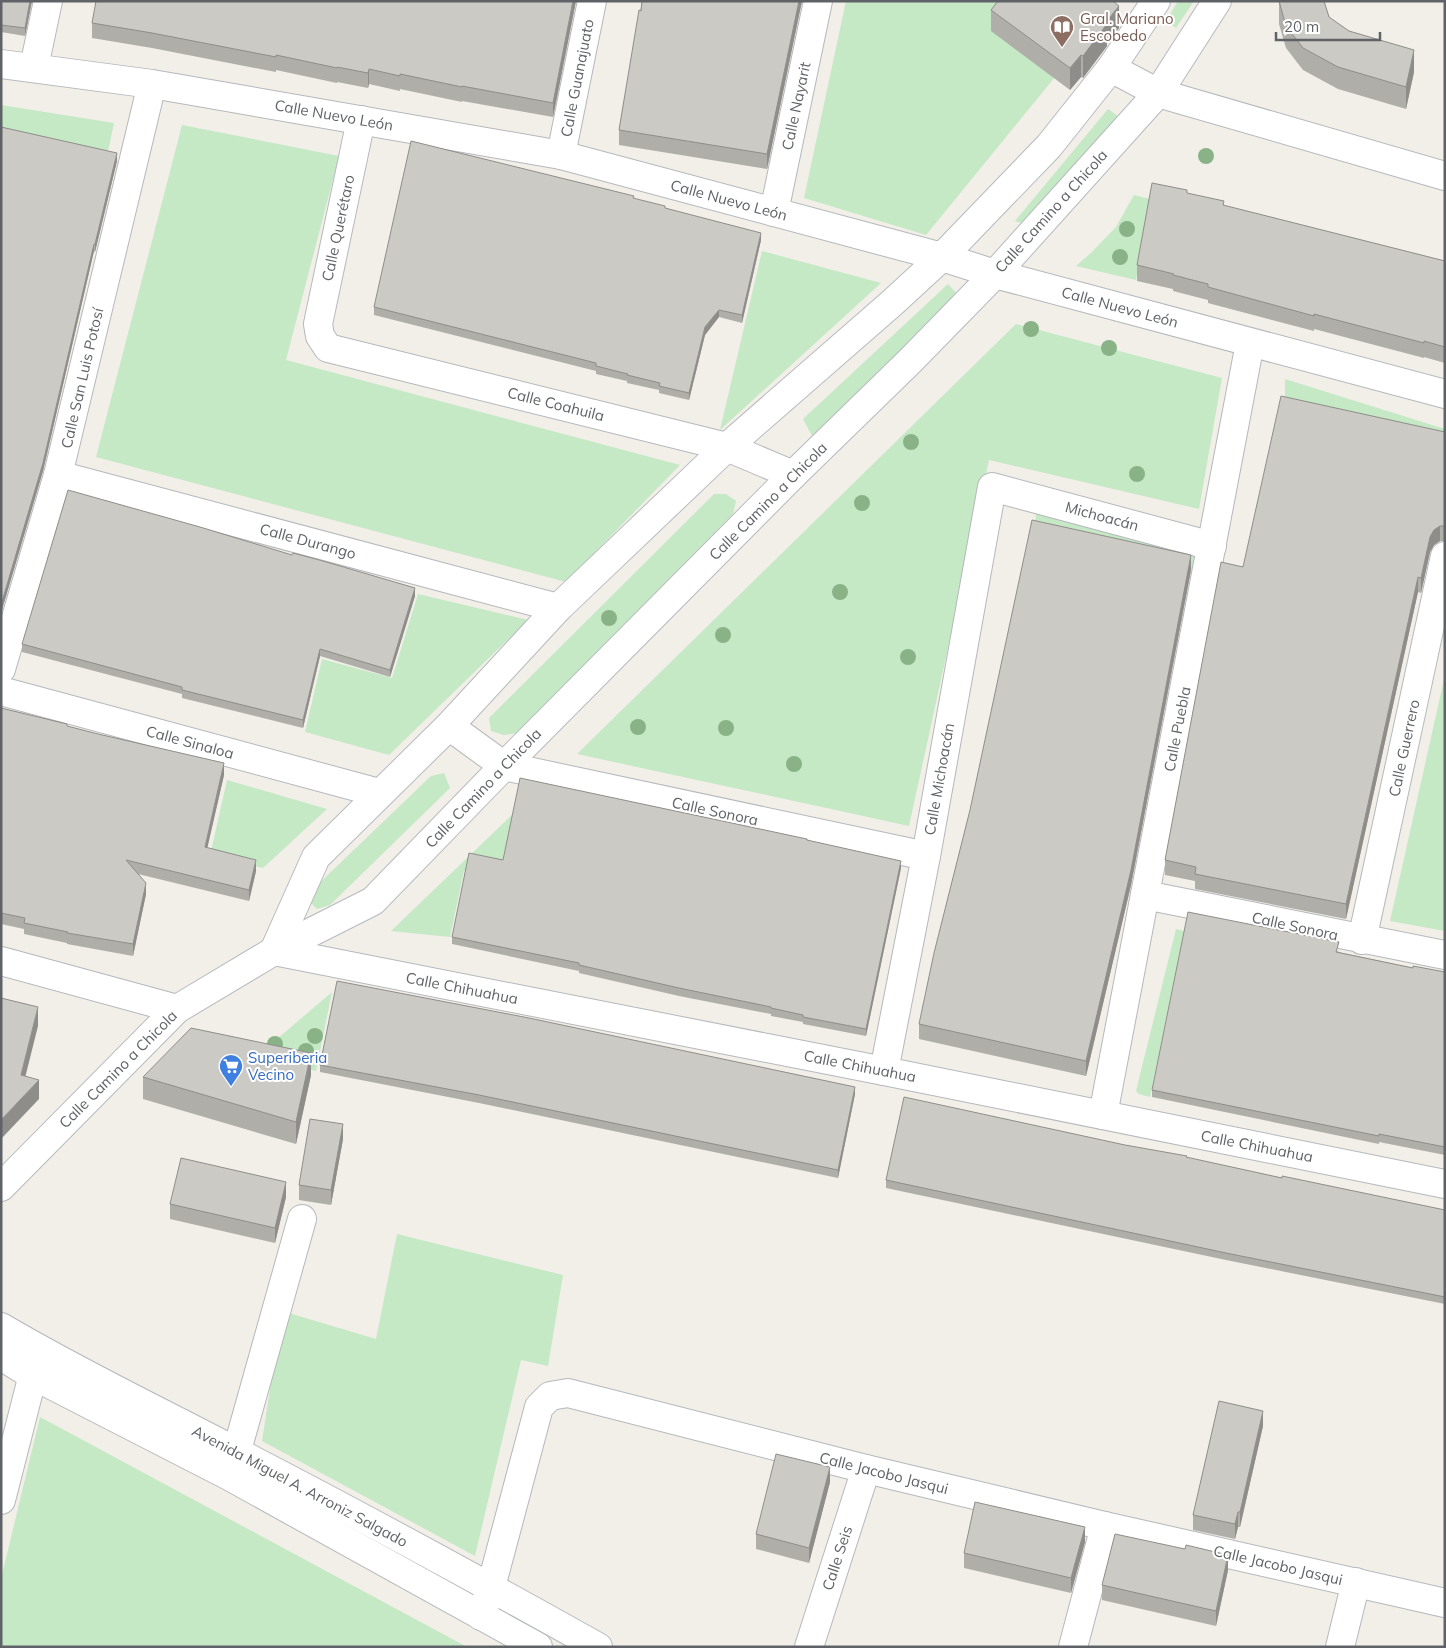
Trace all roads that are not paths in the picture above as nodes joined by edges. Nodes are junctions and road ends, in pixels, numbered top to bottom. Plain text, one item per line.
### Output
1 (48, 1) edge
2 (592, 1) edge
3 (818, 1) edge
4 (1156, 1) edge
5 (1217, 1) edge
6 (1, 64) edge
7 (34, 67) junction
8 (1111, 68) junction
9 (152, 84) junction
10 (1158, 93) junction
11 (361, 120) junction
12 (562, 155) junction
13 (1445, 176) edge
14 (774, 212) junction
15 (942, 257) junction
16 (995, 274) junction
17 (320, 336) joint
18 (1250, 342) junction
19 (1445, 394) edge
20 (727, 447) junction
21 (58, 475) junction
22 (793, 475) junction
23 (992, 487) joint
24 (1212, 546) junction
25 (1445, 556) edge
26 (558, 608) junction
27 (1437, 632) edge
28 (1, 669) edge
29 (1, 691) edge
30 (449, 726) junction
31 (504, 766) junction
32 (379, 793) junction
33 (926, 856) junction
34 (1145, 895) junction
35 (1362, 940) junction
36 (274, 952) junction
37 (1445, 956) edge
38 (1, 960) edge
39 (177, 1009) junction
40 (884, 1071) junction
41 (1103, 1115) junction
42 (1445, 1184) edge
43 (1, 1187) edge
44 (302, 1219) dead end
45 (1, 1327) edge
46 (1, 1356) edge
47 (36, 1362) junction
48 (233, 1464) junction
49 (866, 1469) junction
50 (1, 1500) edge
51 (1105, 1526) junction
52 (1356, 1582) junction
53 (491, 1587) junction
54 (1445, 1603) edge
55 (481, 1616) junction
56 (538, 1647) edge
57 (598, 1647) edge
58 (809, 1647) edge
59 (1073, 1647) edge
60 (1340, 1647) edge

1 - 7 street
2 - 12 street, Calle Guanajuato
3 - 14 street, Calle Nayarit
4 - 8 street
5 - 10 street, Calle Camino a Chicola
6 - 7 street, Calle Nuevo León
7 - 9 street, Calle Nuevo León
8 - 10 street
8 - 15 street
9 - 11 street, Calle Nuevo León
9 - 21 street, Calle San Luis Potosí
10 - 13 street
10 - 16 street, Calle Camino a Chicola
11 - 12 street, Calle Nuevo León
11 - 17 street, Calle Querétaro
12 - 14 street, Calle Nuevo León
14 - 15 street, Calle Nuevo León
15 - 16 street, Calle Nuevo León
15 - 20 street
16 - 18 street, Calle Nuevo León
16 - 22 street, Calle Camino a Chicola
17 - 20 street, Calle Coahuila
18 - 19 street, Calle Nuevo León
18 - 24 street, Calle Puebla
20 - 22 street, Calle Coahuila
20 - 26 street
21 - 26 street, Calle Durango
21 - 28 street, Calle San Luis Potosí
22 - 31 street, Calle Camino a Chicola
23 - 24 street, Michoacán
23 - 33 street, Calle Michoacán
24 - 34 street, Calle Puebla
25 - 27 street, Calle Guerrero
26 - 30 street
27 - 35 street, Calle Guerrero
29 - 32 street, Calle Sinaloa
30 - 31 street
30 - 32 street
31 - 33 street, Calle Sonora
31 - 36 street, Calle Camino a Chicola
32 - 36 street
33 - 40 street, Calle Michoacán
34 - 35 street, Calle Sonora
34 - 41 street, Calle Puebla
35 - 37 street, Calle Sonora
36 - 39 street, Calle Camino a Chicola
36 - 40 street, Calle Chihuahua
38 - 39 street
39 - 43 street, Calle Camino a Chicola
40 - 41 street, Calle Chihuahua
41 - 42 street, Calle Chihuahua
44 - 48 street
45 - 47 street, Avenida Miguel A. Arroniz Salgado
46 - 47 street, Avenida Miguel A. Arroniz Salgado
47 - 48 street, Avenida Miguel A. Arroniz Salgado
47 - 50 street
48 - 53 street, Avenida Miguel A. Arroniz Salgado
48 - 55 street, Avenida Miguel A. Arroniz Salgado
49 - 51 street, Calle Jacobo Jasqui
49 - 53 street, Calle Jacobo Jasqui
49 - 58 street, Calle Seis
51 - 52 street, Calle Jacobo Jasqui
51 - 59 street
52 - 54 street, Calle Jacobo Jasqui
52 - 60 street
53 - 55 street, Calle Jacobo Jasqui
53 - 57 street, Avenida Miguel A. Arroniz Salgado
55 - 56 street, Avenida Miguel A. Arroniz Salgado

